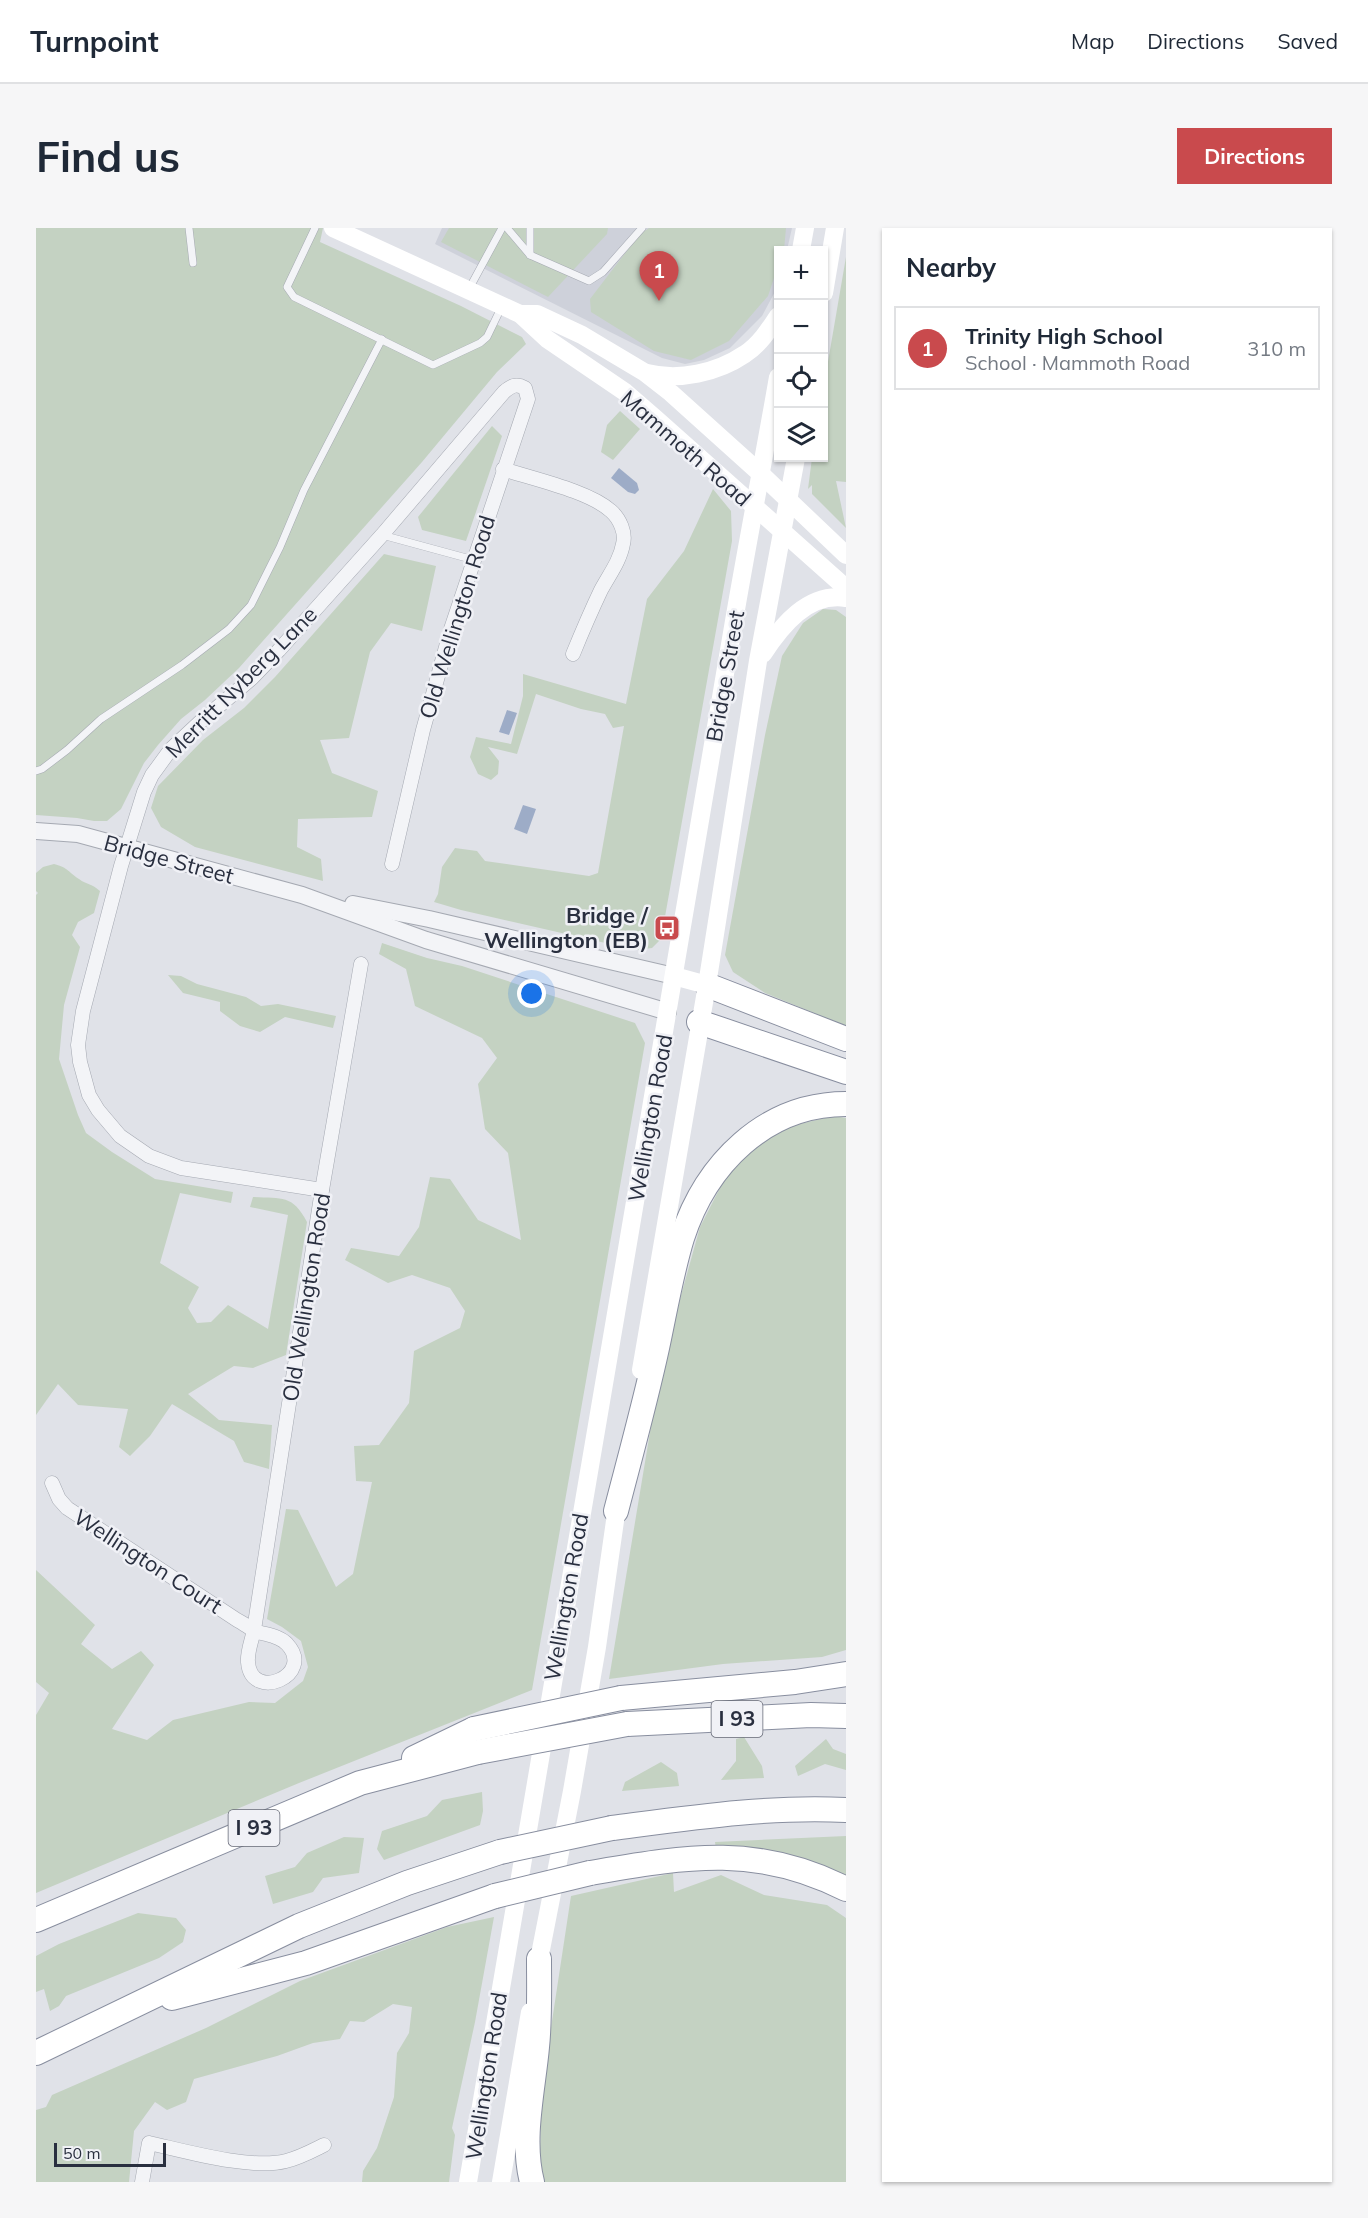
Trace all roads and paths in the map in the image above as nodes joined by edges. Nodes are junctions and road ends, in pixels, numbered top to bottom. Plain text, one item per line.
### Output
1 (189, 228) edge
2 (315, 228) edge
3 (334, 228) edge
4 (502, 228) edge
5 (507, 228) edge
6 (530, 228) edge
7 (642, 228) edge
8 (806, 228) edge
9 (835, 228) edge
10 (802, 246) edge
11 (530, 255) junction
12 (193, 263) dead end
13 (828, 269) edge
14 (468, 291) junction
15 (502, 305) junction
16 (520, 314) junction
17 (774, 321) edge
18 (382, 339) junction
19 (644, 372) junction
20 (512, 386) joint
21 (774, 400) edge
22 (795, 462) edge
23 (504, 470) junction
24 (762, 474) junction
25 (788, 500) junction
26 (755, 508) junction
27 (782, 533) junction
28 (382, 535) junction
29 (846, 555) edge
30 (474, 560) junction
31 (846, 588) edge
32 (846, 598) edge
33 (573, 654) dead end
34 (758, 661) junction
35 (36, 771) edge
36 (36, 831) edge
37 (127, 848) junction
38 (392, 864) dead end
39 (302, 895) junction
40 (361, 964) dead end
41 (674, 976) junction
42 (707, 985) junction
43 (668, 1012) junction
44 (699, 1022) junction
45 (846, 1039) edge
46 (846, 1072) edge
47 (846, 1104) edge
48 (322, 1190) junction
49 (52, 1483) dead end
50 (616, 1511) junction
51 (254, 1630) joint
52 (846, 1674) edge
53 (846, 1716) edge
54 (476, 1741) junction
55 (846, 1809) edge
56 (846, 1889) edge
57 (36, 1920) edge
58 (539, 1959) junction
59 (118, 2013) junction
60 (36, 2053) edge
61 (324, 2145) dead end
62 (142, 2182) edge
63 (468, 2182) edge
64 (501, 2182) edge
65 (532, 2182) edge

1 - 12 lane
2 - 18 lane
3 - 14 main road, Mammoth Road
4 - 14 lane
5 - 11 lane
6 - 11 lane
7 - 11 lane
8 - 10 main road
9 - 13 main road
14 - 15 main road, Mammoth Road
15 - 16 main road, Mammoth Road
15 - 18 lane
16 - 19 main road, Mammoth Road
16 - 26 main road, Mammoth Road
17 - 19 main road
18 - 35 lane
19 - 24 main road, Mammoth Road
20 - 23 street, Old Wellington Road
20 - 28 street, Merritt Nyberg Lane
21 - 24 main road, Bridge Street
22 - 25 main road, Bridge Street
23 - 30 street, Old Wellington Road
23 - 33 street
24 - 25 main road, Mammoth Road
24 - 26 main road, Bridge Street
25 - 26 main road
25 - 27 main road, Bridge Street
25 - 29 main road, Mammoth Road
26 - 27 main road, Mammoth Road
26 - 41 main road, Bridge Street
27 - 31 main road, Mammoth Road
27 - 34 main road, Bridge Street
28 - 30 lane
28 - 37 street, Merritt Nyberg Lane
30 - 38 street, Old Wellington Road
32 - 34 main road
34 - 42 main road, Bridge Street
36 - 37 street, Bridge Street
37 - 39 street, Bridge Street
37 - 48 street, Merritt Nyberg Lane
39 - 41 street, Bridge Street
39 - 43 street, Bridge Street
40 - 48 street, Old Wellington Road
41 - 42 main road, Bridge Street
41 - 43 main road, Bridge Street
42 - 44 main road, Bridge Street
42 - 45 highway
43 - 44 main road, Bridge Street
43 - 63 main road, Wellington Road
44 - 46 highway
44 - 50 main road, Wellington Road
47 - 50 highway
48 - 51 street, Old Wellington Road
49 - 51 street, Wellington Court
50 - 58 main road, Wellington Road
52 - 54 highway, bridge
53 - 54 highway, I 93, bridge
54 - 57 highway, I 93
55 - 59 highway, bridge
56 - 59 highway, bridge
58 - 64 main road, Wellington Road
58 - 65 highway
59 - 60 highway
61 - 62 street

